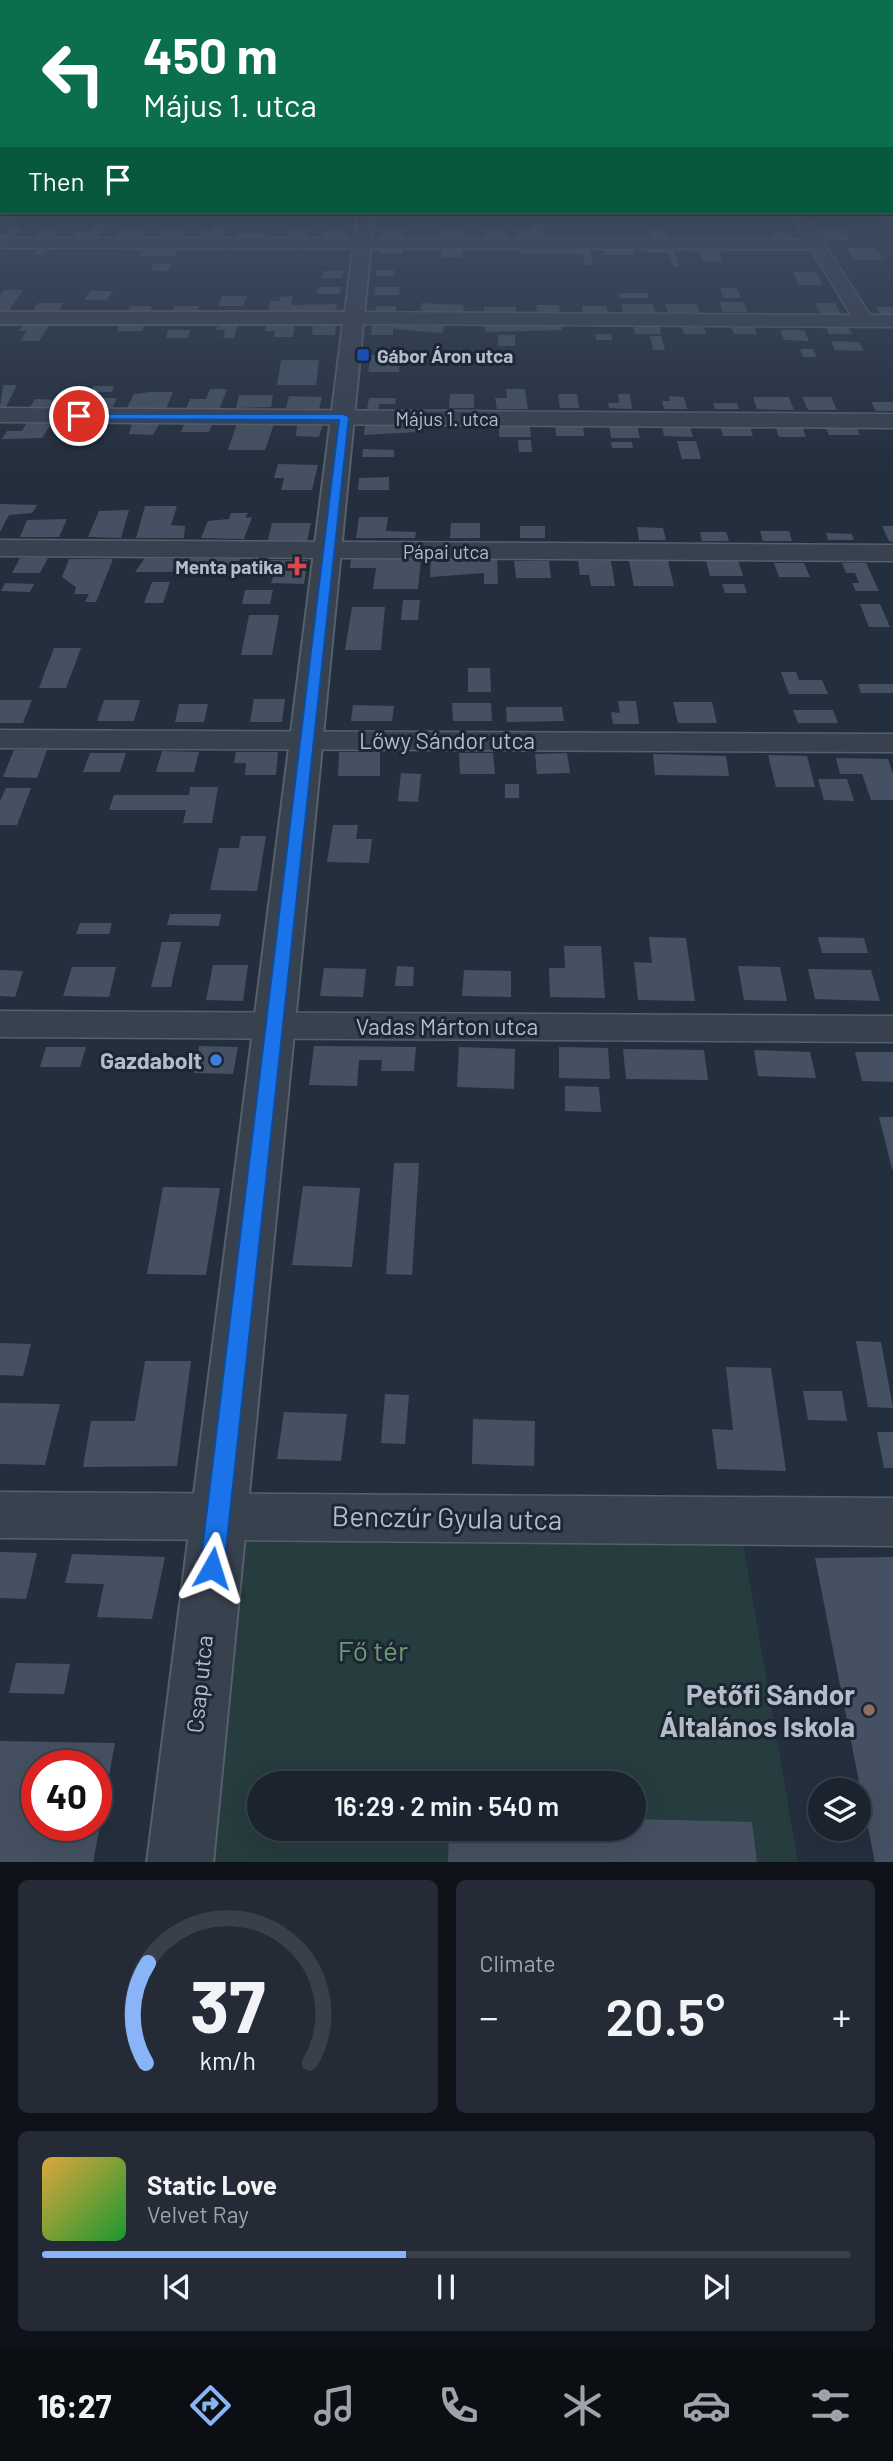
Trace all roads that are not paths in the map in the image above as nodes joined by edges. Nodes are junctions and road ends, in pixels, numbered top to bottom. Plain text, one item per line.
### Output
1 (357, 292) edge
2 (846, 292) edge
3 (0, 318) edge
4 (354, 318) junction
5 (864, 321) junction
6 (893, 321) edge
7 (0, 415) edge
8 (344, 417) junction
9 (893, 421) edge
10 (0, 548) edge
11 (329, 550) junction
12 (893, 554) edge
13 (0, 738) edge
14 (307, 739) junction
15 (893, 743) edge
16 (0, 1024) edge
17 (274, 1024) junction
18 (893, 1029) edge
19 (0, 1515) edge
20 (218, 1515) junction
21 (893, 1522) edge
22 (180, 1862) edge

1 - 4 street, Csap utca
2 - 5 street
3 - 4 street
4 - 5 street
4 - 8 street, Csap utca
5 - 6 street
7 - 8 street, Május 1. utca
8 - 9 street, Május 1. utca
8 - 11 street, Csap utca
10 - 11 street, Pápai utca
11 - 12 street, Pápai utca
11 - 14 street, Csap utca
13 - 14 street, Lőwy Sándor utca
14 - 15 street, Lőwy Sándor utca
14 - 17 street, Csap utca
16 - 17 street, Vadas Márton utca
17 - 18 street, Vadas Márton utca
17 - 20 street, Csap utca
19 - 20 street, Benczúr Gyula utca
20 - 21 street, Benczúr Gyula utca
20 - 22 street, Csap utca

